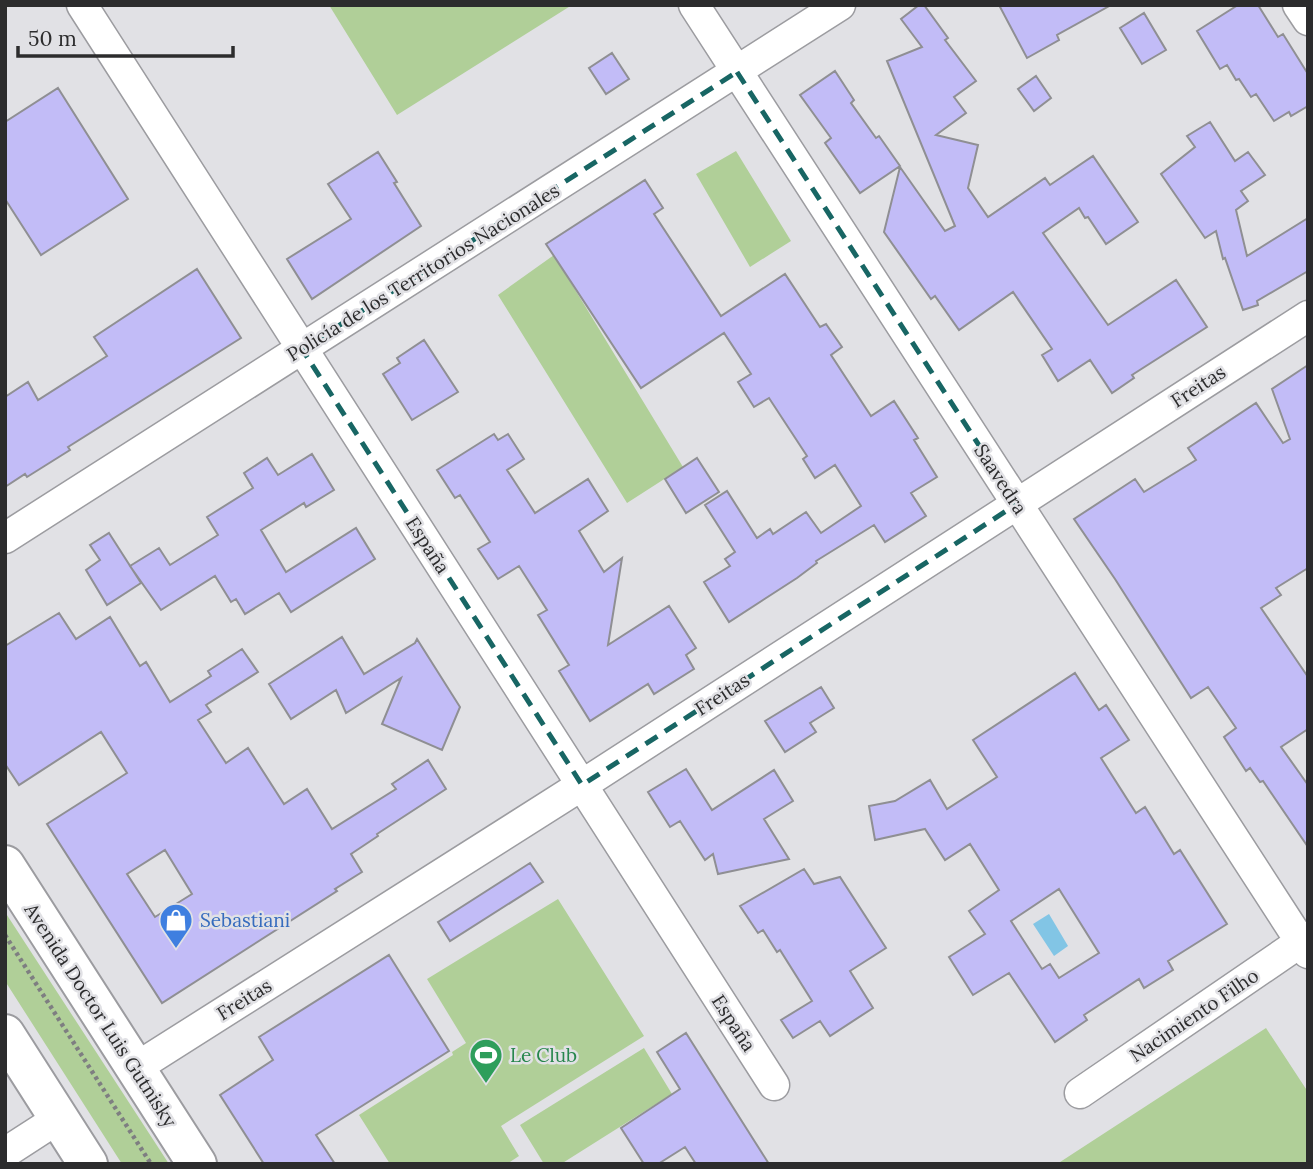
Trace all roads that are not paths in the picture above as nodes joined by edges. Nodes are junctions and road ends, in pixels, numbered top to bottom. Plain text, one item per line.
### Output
1 (82, 5) edge
2 (694, 5) edge
3 (841, 5) edge
4 (1298, 5) edge
5 (1308, 20) edge
6 (737, 72) junction
7 (1308, 316) edge
8 (302, 349) junction
9 (1017, 504) junction
10 (5, 537) edge
11 (582, 785) junction
12 (5, 865) edge
13 (1305, 944) edge
14 (5, 1034) edge
15 (134, 1069) junction
16 (774, 1085) dead end
17 (1080, 1093) dead end
18 (59, 1118) junction
19 (5, 1153) edge
20 (88, 1164) edge
21 (197, 1164) edge

1 - 8 street, España
2 - 6 street, Saavedra
3 - 6 street, Policía de los Territorios Nacionales
4 - 5 street
6 - 8 street, Policía de los Territorios Nacionales
6 - 9 street, Saavedra
7 - 9 street, Freitas
8 - 10 street, Policía de los Territorios Nacionales
8 - 11 street, España
9 - 11 street, Freitas
9 - 13 street, Saavedra
11 - 15 street, Freitas
11 - 16 street, España
12 - 15 main road, Avenida Doctor Luis Gutnisky
13 - 17 street, Nacimiento Filho
14 - 18 main road
15 - 21 main road, Avenida Doctor Luis Gutnisky
18 - 19 street
18 - 20 main road

